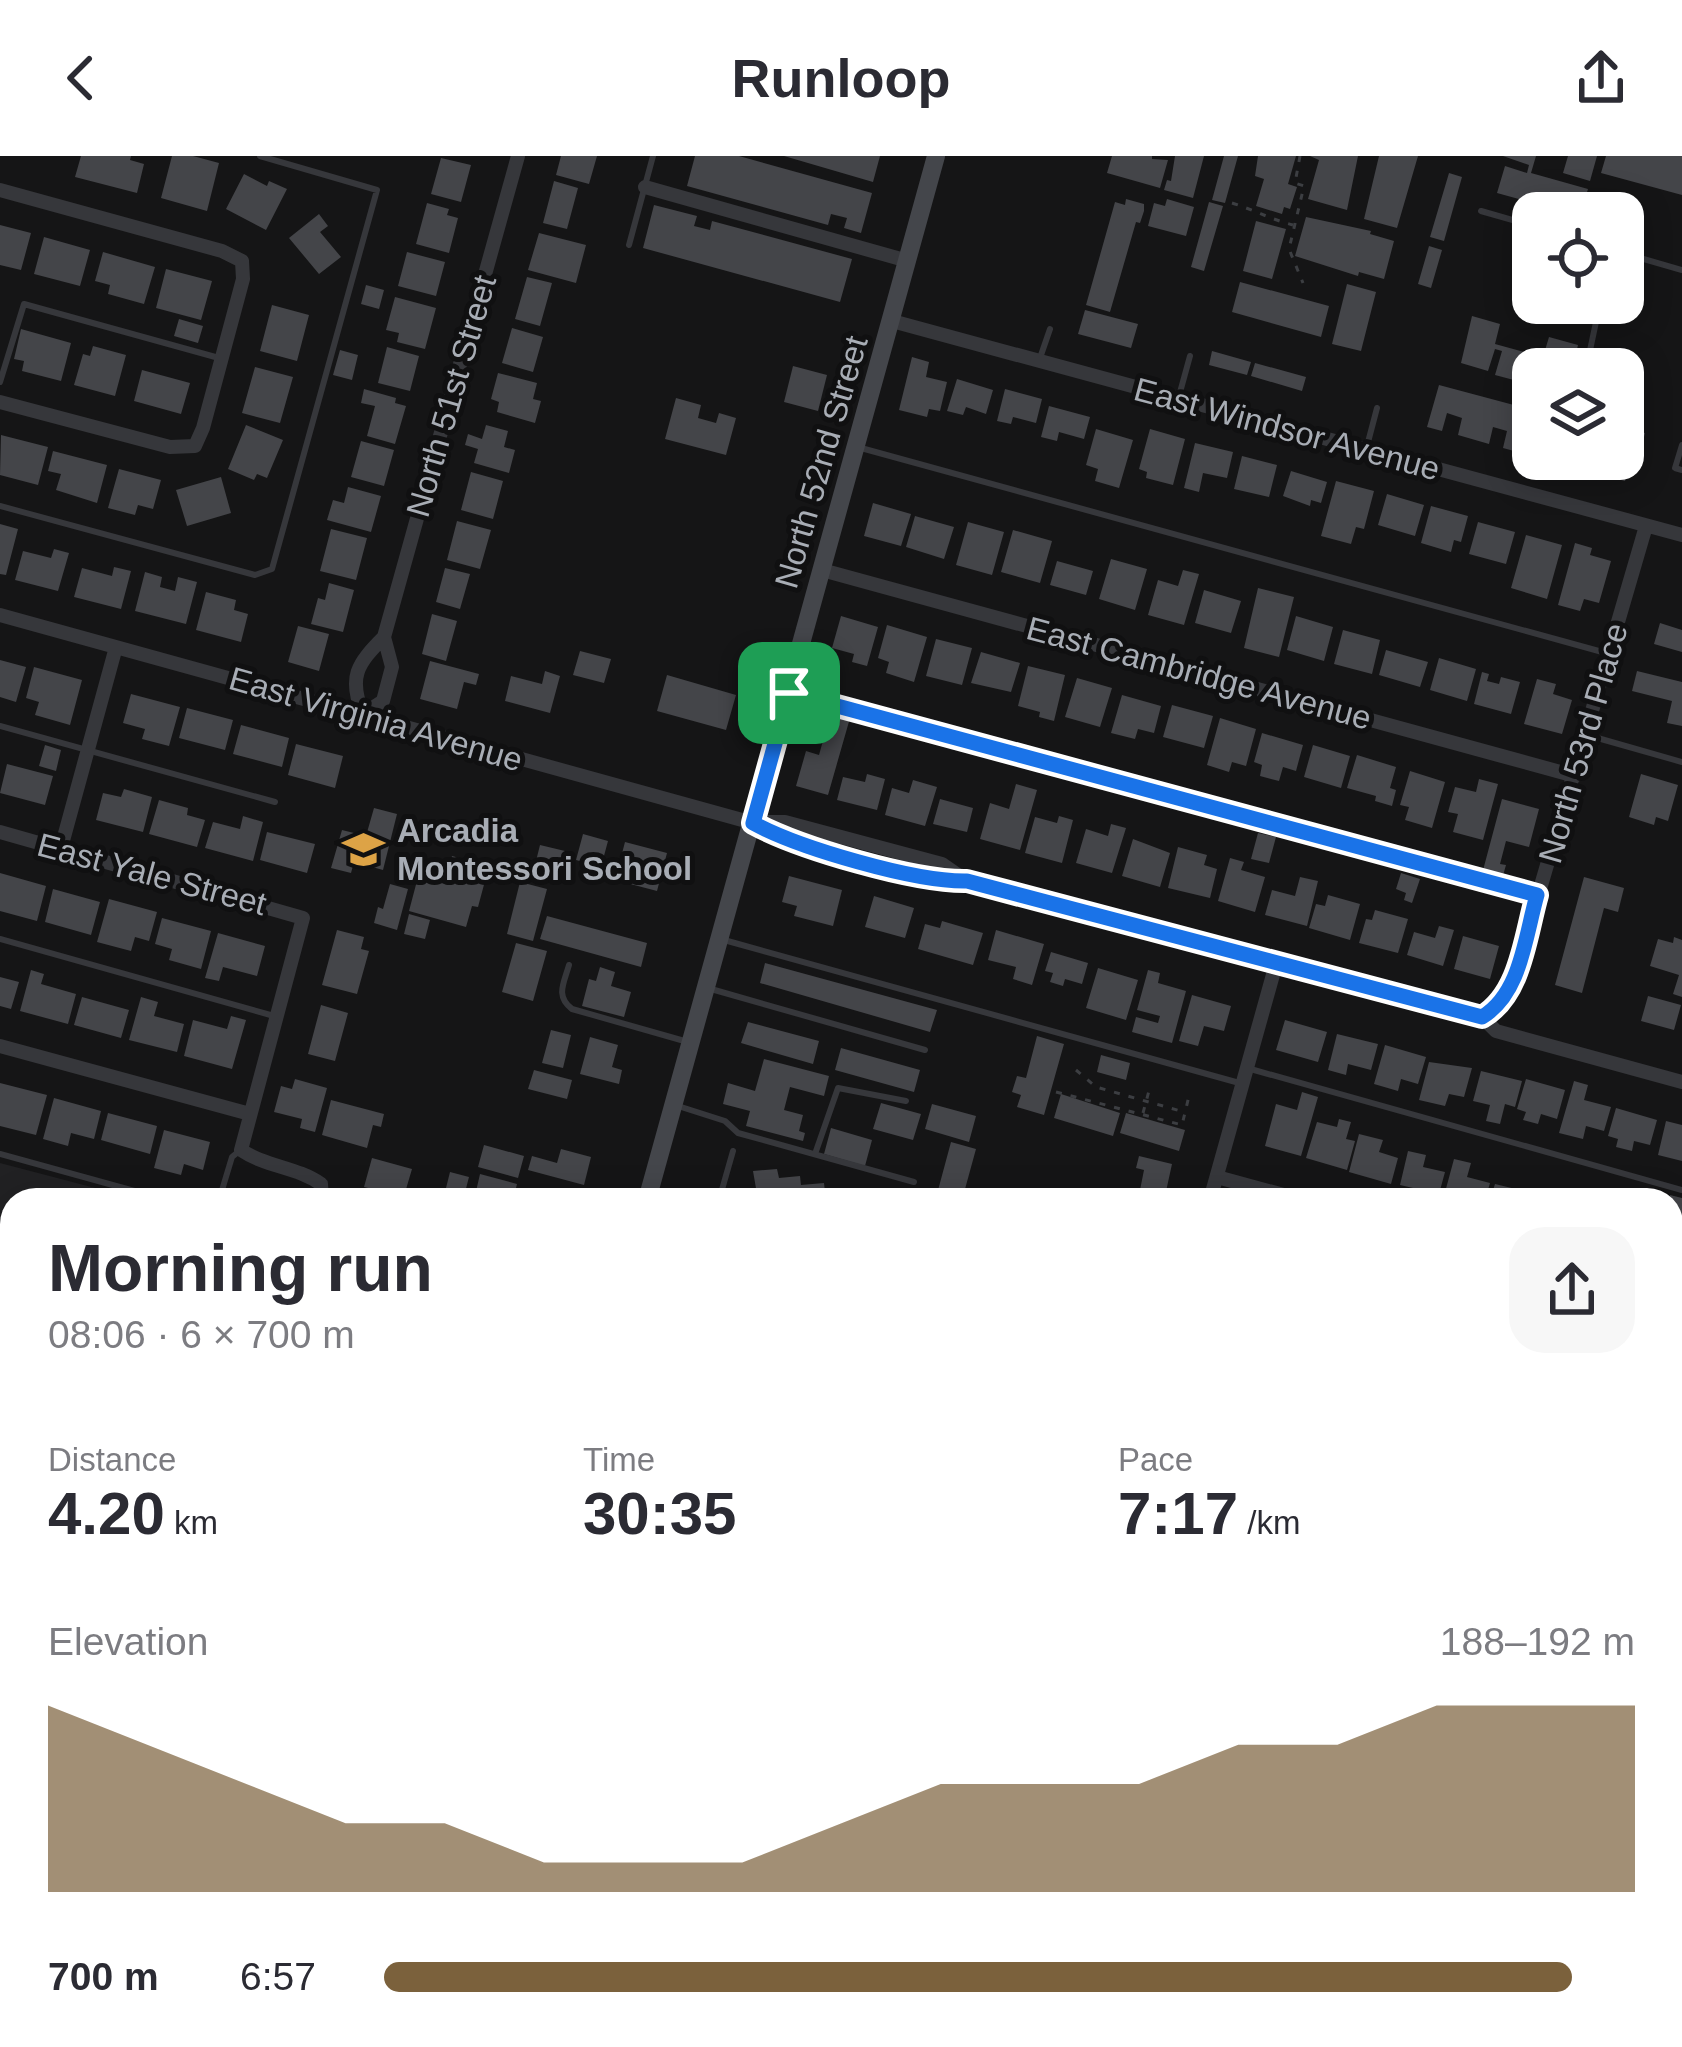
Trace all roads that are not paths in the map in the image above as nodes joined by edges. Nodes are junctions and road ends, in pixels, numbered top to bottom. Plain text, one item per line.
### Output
1 (260, 156) edge
2 (518, 156) edge
3 (653, 156) edge
4 (936, 156) edge
5 (645, 187) junction
6 (0, 190) edge
7 (1481, 212) dead end
8 (1512, 220) edge
9 (629, 245) dead end
10 (1644, 259) edge
11 (908, 261) junction
12 (1682, 270) edge
13 (892, 321) junction
14 (1050, 329) dead end
15 (1190, 356) dead end
16 (223, 359) junction
17 (1039, 361) junction
18 (0, 382) edge
19 (1178, 399) junction
20 (0, 402) edge
21 (1376, 409) dead end
22 (1682, 445) edge
23 (857, 446) junction
24 (1365, 450) junction
25 (1682, 470) edge
26 (0, 506) edge
27 (1646, 526) junction
28 (1682, 536) edge
29 (822, 570) junction
30 (0, 615) edge
31 (384, 637) junction
32 (116, 647) junction
33 (1610, 654) junction
34 (789, 693) junction
35 (363, 714) junction
36 (0, 726) edge
37 (1587, 735) junction
38 (88, 750) junction
39 (1682, 762) edge
40 (1575, 776) junction
41 (275, 802) dead end
42 (753, 823) junction
43 (0, 832) edge
44 (61, 848) junction
45 (1537, 895) junction
46 (0, 939) edge
47 (721, 939) junction
48 (1276, 964) junction
49 (569, 965) dead end
50 (707, 988) junction
51 (278, 1017) junction
52 (1482, 1017) junction
53 (692, 1043) junction
54 (0, 1046) edge
55 (925, 1050) dead end
56 (1245, 1076) junction
57 (1682, 1082) edge
58 (907, 1101) dead end
59 (674, 1105) junction
60 (250, 1114) junction
61 (241, 1150) junction
62 (733, 1151) dead end
63 (0, 1154) edge
64 (815, 1154) junction
65 (1216, 1177) junction
66 (914, 1182) dead end
67 (123, 1188) edge
68 (223, 1188) edge
69 (318, 1188) edge
70 (650, 1188) edge
71 (722, 1188) edge
72 (1213, 1188) edge
73 (1257, 1188) edge
74 (1674, 1188) edge

1 - 26 lane
2 - 31 street, North 51st Street
3 - 5 lane
4 - 11 main road, North 52nd Street
5 - 9 lane
5 - 11 street
6 - 16 street
7 - 8 lane
10 - 12 lane
11 - 13 main road, North 52nd Street
13 - 17 street, East Windsor Avenue
13 - 23 main road, North 52nd Street
14 - 17 lane
15 - 19 lane
16 - 18 lane
16 - 20 street
17 - 19 street, East Windsor Avenue
19 - 24 street, East Windsor Avenue
21 - 24 lane
22 - 25 lane
23 - 29 main road, North 52nd Street
23 - 33 lane
24 - 27 street, East Windsor Avenue
27 - 28 street, East Windsor Avenue
27 - 33 street, North 53rd Place
29 - 34 main road, North 52nd Street
29 - 40 street, East Cambridge Avenue
30 - 32 street, East Virginia Avenue
31 - 35 street, North 51st Street
31 - 35 street, North 51st Street
32 - 35 street, East Virginia Avenue
32 - 38 street
33 - 37 street, North 53rd Place
34 - 42 main road, North 52nd Street
34 - 45 lane
35 - 42 street, East Virginia Avenue
36 - 38 lane
37 - 39 lane
37 - 40 street, North 53rd Place
38 - 41 lane
38 - 44 street
40 - 45 street, North 53rd Place
42 - 47 main road, North 52nd Street
42 - 48 street, East Virginia Avenue
43 - 44 street, East Yale Street
44 - 51 street, East Yale Street
45 - 52 street, North 53rd Place
46 - 51 lane
47 - 50 main road, North 52nd Street
47 - 56 lane
48 - 52 street, East Virginia Avenue
48 - 56 street
49 - 53 lane
50 - 53 main road, North 52nd Street
50 - 55 lane
51 - 60 street
52 - 57 street, East Virginia Avenue
53 - 59 main road, North 52nd Street
54 - 60 street
56 - 65 street
56 - 74 lane
58 - 64 lane
59 - 64 lane
59 - 70 main road, North 52nd Street
60 - 61 street
61 - 68 lane
61 - 69 street
62 - 71 lane
63 - 67 lane
64 - 66 lane
65 - 72 street
65 - 73 street

